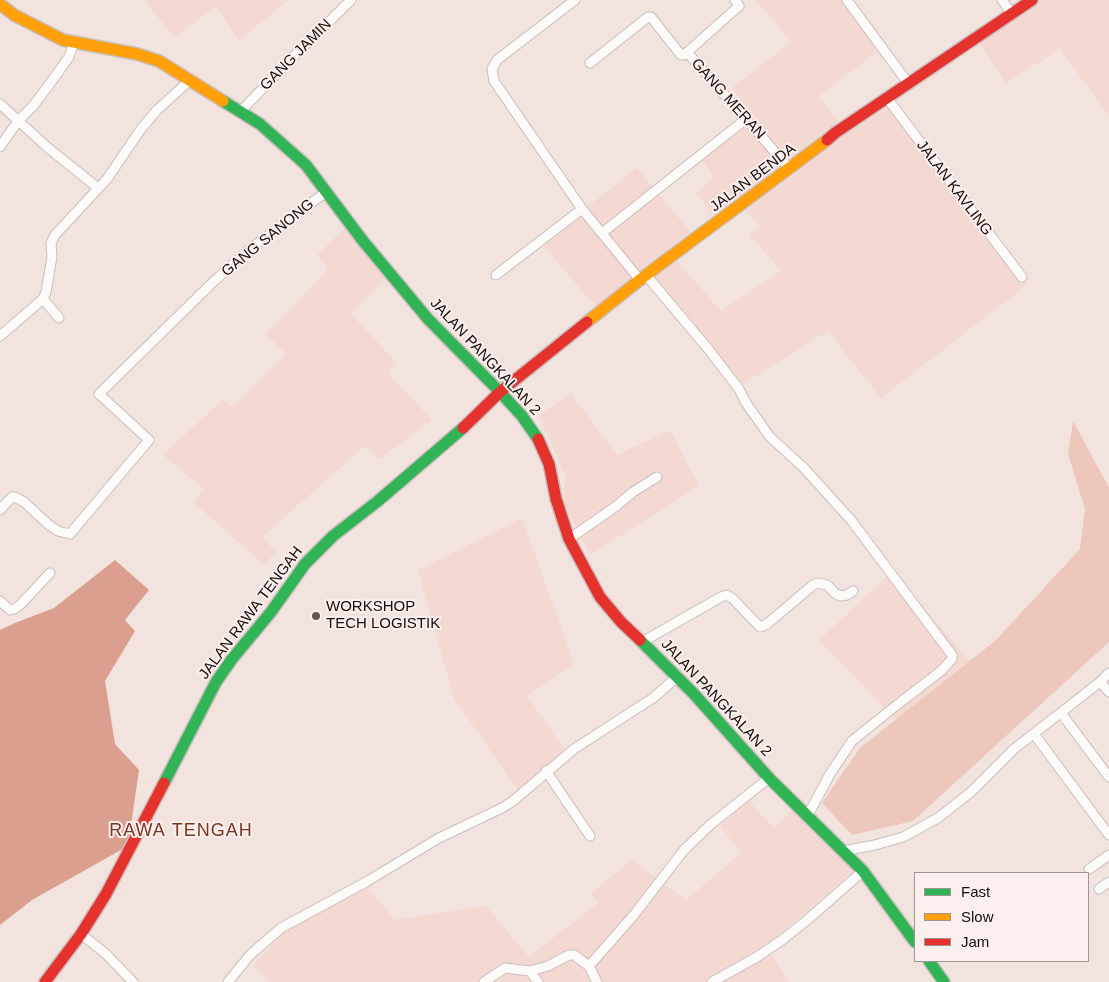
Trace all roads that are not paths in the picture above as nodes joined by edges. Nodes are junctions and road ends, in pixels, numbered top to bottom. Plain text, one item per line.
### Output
1 (351, 0) edge
2 (575, 0) edge
3 (736, 0) edge
4 (847, 0) edge
5 (1002, 0) edge
6 (1032, 0) edge
7 (0, 4) edge
8 (1012, 14) junction
9 (74, 42) junction
10 (687, 52) junction
11 (590, 63) dead end
12 (189, 81) junction
13 (908, 83) junction
14 (887, 98) junction
15 (0, 104) edge
16 (241, 111) junction
17 (746, 119) junction
18 (18, 121) junction
19 (0, 148) edge
20 (790, 168) junction
21 (98, 188) junction
22 (326, 192) junction
23 (582, 209) junction
24 (602, 233) junction
25 (496, 274) dead end
26 (1022, 277) dead end
27 (643, 278) junction
28 (43, 298) junction
29 (59, 318) dead end
30 (0, 336) edge
31 (500, 392) junction
32 (657, 477) dead end
33 (0, 510) edge
34 (569, 539) junction
35 (50, 573) dead end
36 (853, 591) dead end
37 (0, 601) edge
38 (642, 642) junction
39 (1109, 673) edge
40 (677, 677) junction
41 (1100, 682) junction
42 (1109, 692) edge
43 (1061, 713) junction
44 (1034, 734) junction
45 (546, 772) junction
46 (1109, 777) edge
47 (769, 778) junction
48 (808, 815) junction
49 (1109, 835) edge
50 (590, 836) dead end
51 (843, 851) junction
52 (1109, 855) edge
53 (1089, 869) dead end
54 (863, 871) junction
55 (1109, 882) edge
56 (1099, 889) dead end
57 (81, 934) junction
58 (914, 941) edge
59 (930, 962) edge
60 (589, 966) junction
61 (530, 971) junction
62 (45, 982) edge
63 (133, 982) edge
64 (228, 982) edge
65 (484, 982) edge
66 (538, 982) edge
67 (597, 982) edge
68 (712, 982) edge
69 (944, 982) edge

1 - 16 street, GANG JAMIN
2 - 23 street
3 - 10 street
4 - 13 street
5 - 8 street
6 - 8 street, JALAN BENDA
7 - 9 street, JALAN PANGKALAN 2
8 - 13 street, JALAN BENDA
9 - 12 street, JALAN PANGKALAN 2
9 - 18 street
10 - 11 street, GANG MERAN
10 - 17 street, GANG MERAN
12 - 16 street, JALAN PANGKALAN 2
12 - 21 street
13 - 14 street, JALAN BENDA
14 - 20 street, JALAN BENDA
14 - 26 street, JALAN KAVLING
15 - 18 street
16 - 22 street, JALAN PANGKALAN 2
17 - 20 street, GANG MERAN
17 - 24 street
18 - 19 street
18 - 21 street
20 - 27 street, JALAN BENDA
21 - 28 street
22 - 31 street, JALAN PANGKALAN 2
22 - 33 street, GANG SANONG
23 - 24 street
23 - 25 street
24 - 27 street
27 - 31 street, JALAN BENDA
27 - 48 street
28 - 29 street
28 - 30 street
31 - 34 street, JALAN PANGKALAN 2
31 - 57 street, JALAN RAWA TENGAH
32 - 34 street
34 - 38 street, JALAN PANGKALAN 2
35 - 37 street
36 - 38 street
38 - 40 street, JALAN PANGKALAN 2
39 - 41 street
40 - 45 street
40 - 47 street, JALAN PANGKALAN 2
41 - 42 street
41 - 43 street
43 - 44 street
43 - 46 street
44 - 49 street
44 - 51 street
45 - 50 street
45 - 64 street
47 - 48 street, JALAN PANGKALAN 2
47 - 60 street
48 - 51 street, JALAN PANGKALAN 2
51 - 54 street, JALAN PANGKALAN 2
52 - 53 street
54 - 58 street, JALAN PANGKALAN 2
54 - 68 street
55 - 56 street
57 - 62 street, JALAN RAWA TENGAH
57 - 63 street
59 - 69 street
60 - 61 street
60 - 67 street
61 - 65 street
61 - 66 street

